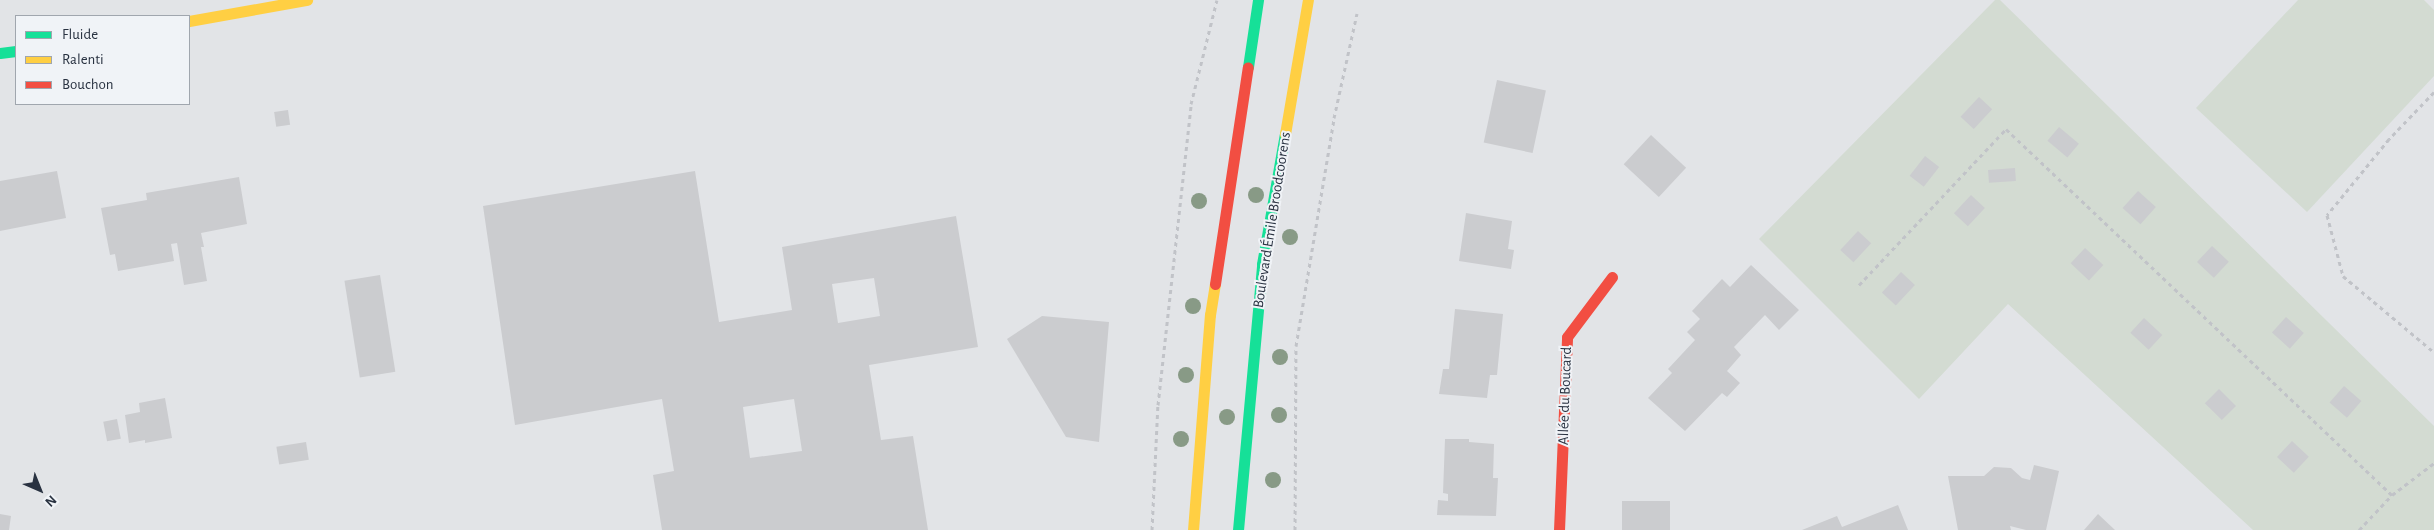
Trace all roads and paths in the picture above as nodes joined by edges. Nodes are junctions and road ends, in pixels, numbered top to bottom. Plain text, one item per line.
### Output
1 (307, 0) edge
2 (1217, 0) edge
3 (1258, 0) edge
4 (1308, 0) edge
5 (1357, 12) dead end
6 (190, 21) edge
7 (15, 51) edge
8 (0, 53) edge
9 (2434, 92) edge
10 (1612, 277) dead end
11 (1859, 285) dead end
12 (2434, 352) edge
13 (2434, 463) edge
14 (2392, 495) junction
15 (1152, 530) edge
16 (1193, 530) edge
17 (1238, 530) edge
18 (1295, 530) edge
19 (1559, 530) edge
20 (2359, 530) edge

1 - 6 street
2 - 15 path
3 - 16 street
4 - 17 street, Boulevard Émile Broodcoorens
5 - 18 path
7 - 8 street
9 - 12 path
10 - 19 street, Allée du Boucard
11 - 14 path
13 - 14 path
14 - 20 path

